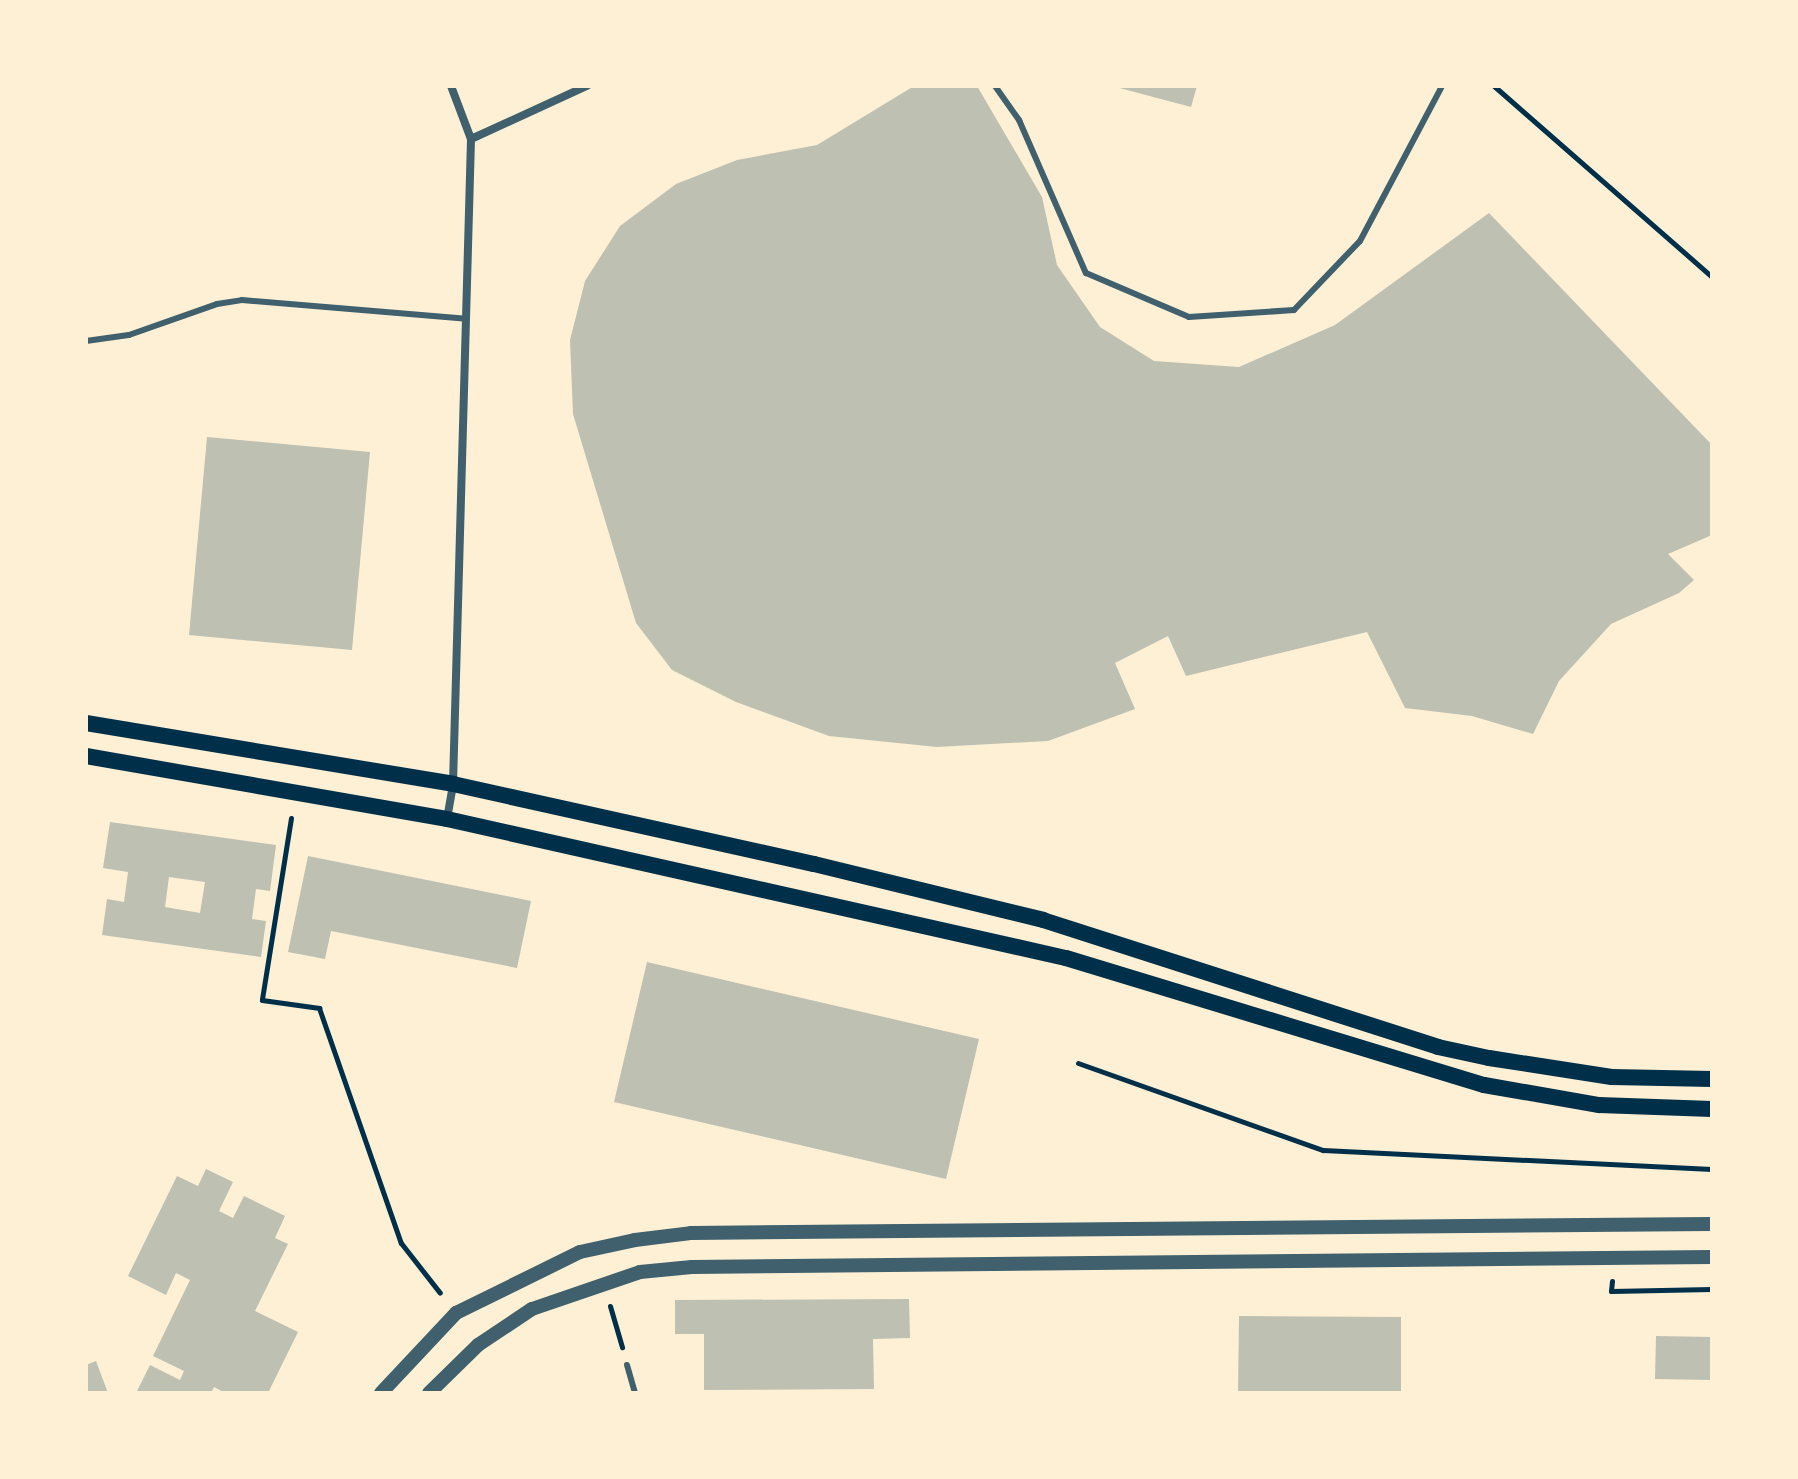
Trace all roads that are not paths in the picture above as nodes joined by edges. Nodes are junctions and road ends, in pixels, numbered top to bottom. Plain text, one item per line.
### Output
1 (451, 86) edge
2 (587, 86) edge
3 (995, 86) edge
4 (1442, 86) edge
5 (471, 139) junction
6 (466, 319) junction
7 (86, 341) edge
8 (86, 723) edge
9 (86, 756) edge
10 (453, 784) junction
11 (447, 819) junction
12 (1712, 1079) edge
13 (1712, 1109) edge
14 (1712, 1224) edge
15 (1712, 1257) edge
16 (627, 1365) road end
17 (381, 1393) edge
18 (429, 1393) edge
19 (635, 1393) edge

1 - 5 street
2 - 5 street
3 - 4 lane
5 - 6 street
6 - 7 lane
6 - 10 street
8 - 10 main road
9 - 11 main road
10 - 11 street
10 - 12 main road
11 - 13 main road
14 - 17 street
15 - 18 street
16 - 19 lane

